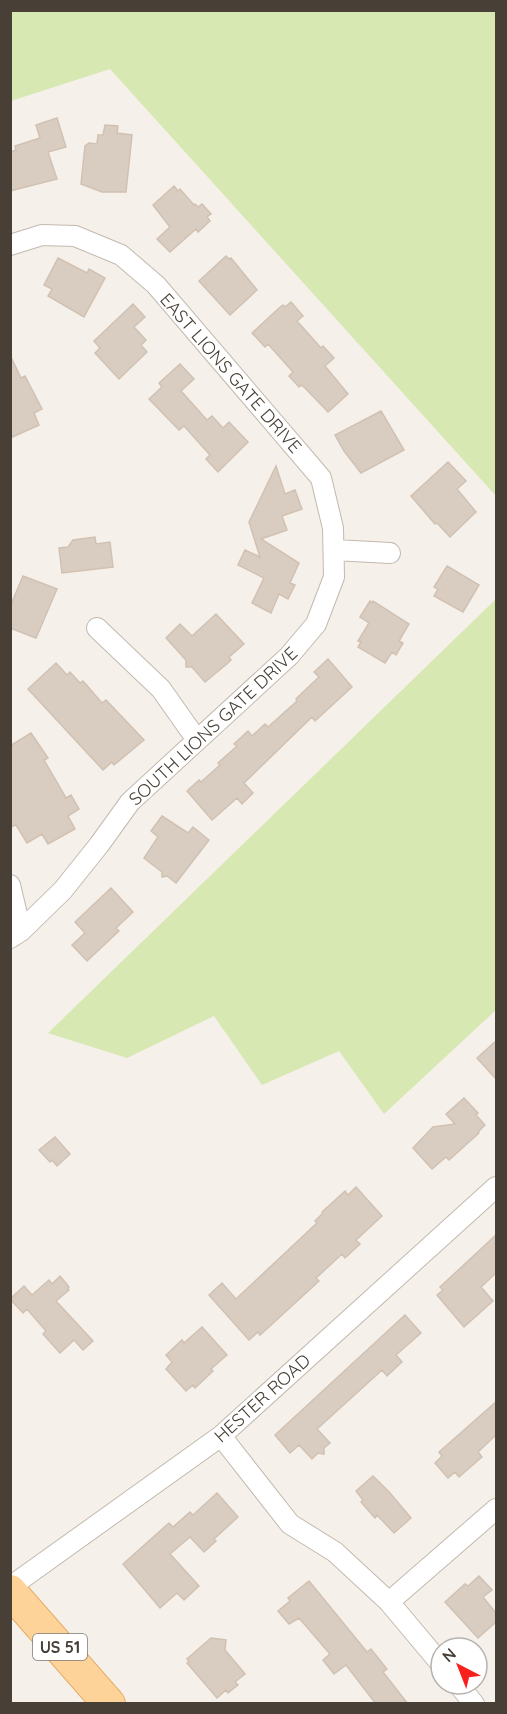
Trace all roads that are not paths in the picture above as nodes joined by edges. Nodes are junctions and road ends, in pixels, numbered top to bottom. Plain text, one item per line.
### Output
1 (10, 245) edge
2 (334, 550) junction
3 (390, 553) dead end
4 (97, 628) dead end
5 (196, 740) junction
6 (10, 885) edge
7 (16, 935) edge
8 (496, 1187) edge
9 (221, 1436) junction
10 (496, 1509) edge
11 (10, 1589) edge
12 (389, 1602) junction
13 (429, 1650) edge
14 (109, 1704) edge

1 - 2 street, EAST LIONS GATE DRIVE
2 - 3 street
2 - 5 street, SOUTH LIONS GATE DRIVE
4 - 5 street
5 - 7 street, SOUTH LIONS GATE DRIVE
6 - 7 street
8 - 9 street, HESTER ROAD
9 - 11 street, HESTER ROAD
9 - 12 street
10 - 12 street
11 - 14 main road, US 51
12 - 13 street

